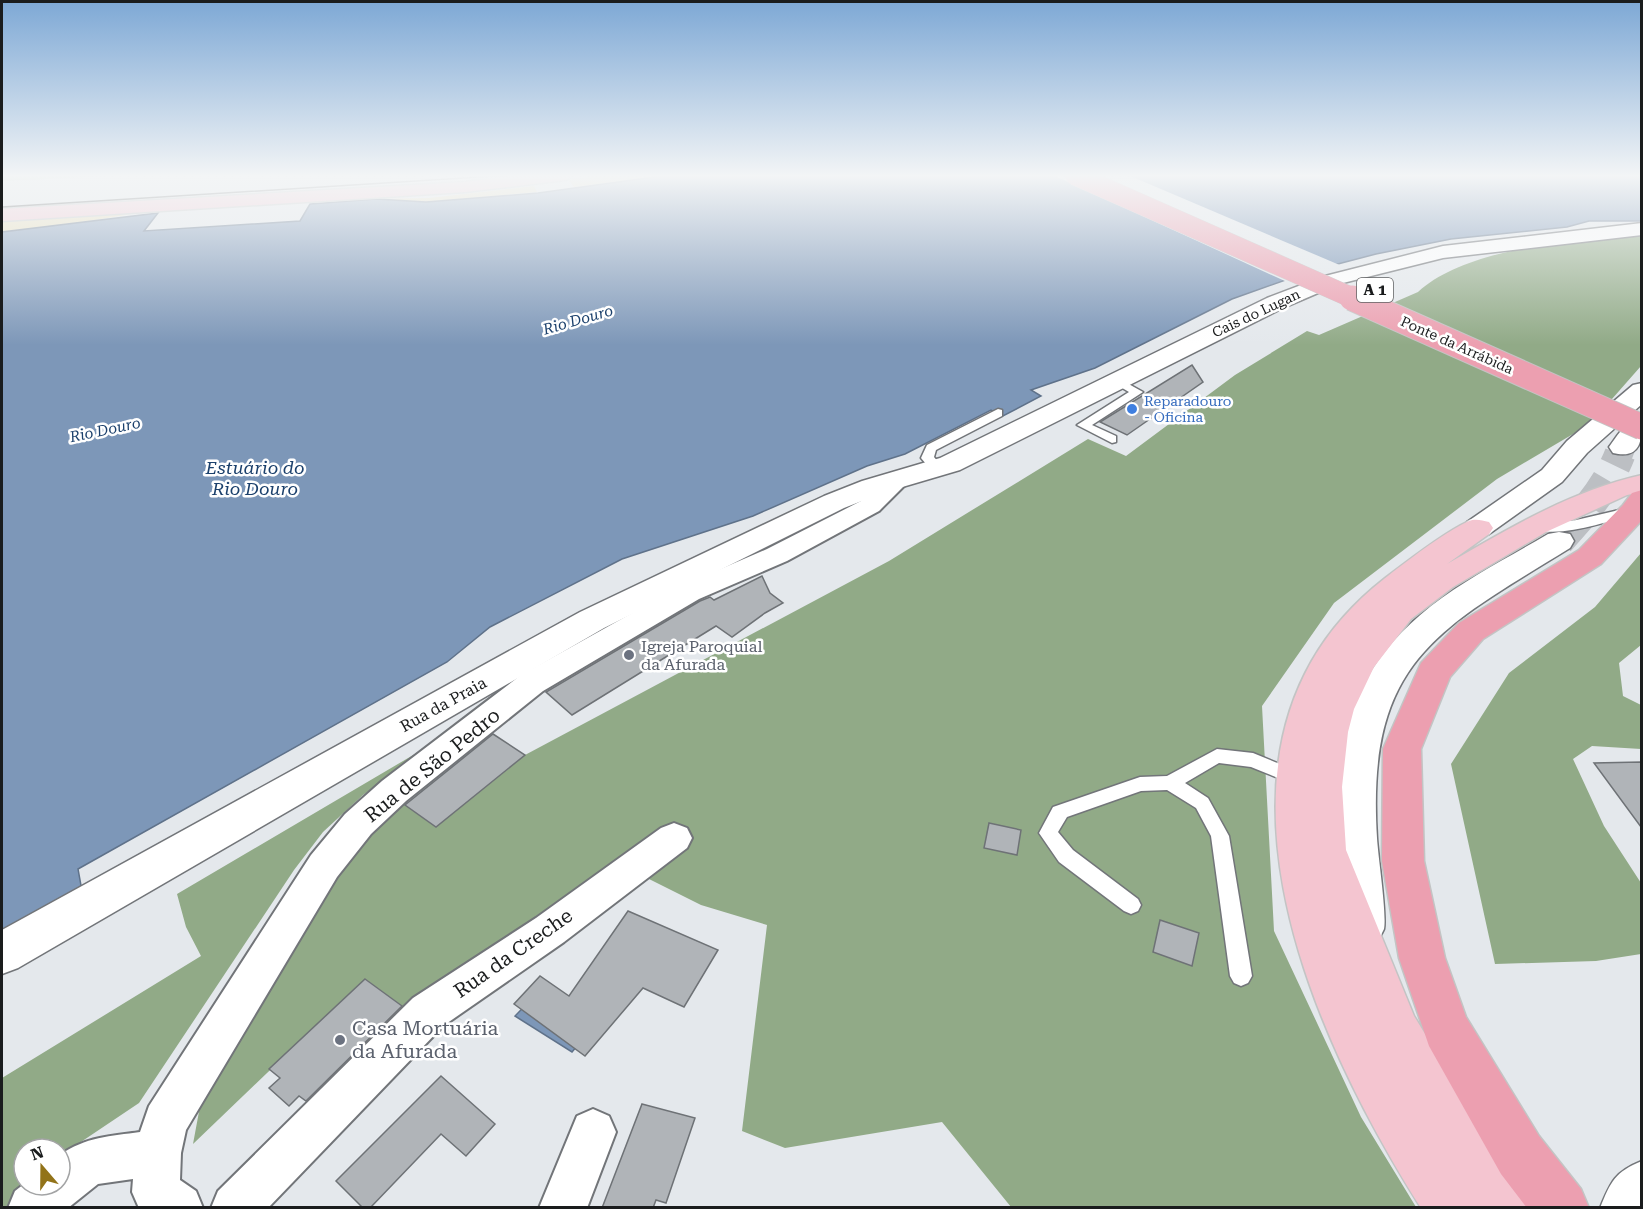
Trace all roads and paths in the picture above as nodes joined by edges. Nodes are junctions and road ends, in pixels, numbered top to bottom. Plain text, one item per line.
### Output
1 (1203, 231) edge
2 (1239, 231) edge
3 (1613, 231) edge
4 (1116, 380) junction
5 (1641, 390) edge
6 (1641, 406) edge
7 (998, 413) dead end
8 (1641, 425) edge
9 (1112, 439) dead end
10 (1623, 447) tunnel mouth
11 (917, 475) junction
12 (1639, 498) edge
13 (1293, 777) junction
14 (1170, 783) junction
15 (674, 838) dead end
16 (1131, 905) dead end
17 (2, 953) edge
18 (1241, 976) dead end
19 (593, 1132) dead end
20 (158, 1153) junction
21 (72, 1174) edge
22 (1641, 1188) edge
23 (44, 1197) edge
24 (32, 1208) edge
25 (179, 1208) edge
26 (236, 1208) edge
27 (563, 1208) edge
28 (1453, 1208) edge
29 (1508, 1208) edge
30 (1563, 1208) edge
31 (1627, 1208) edge

1 - 8 highway, Ponte da Arrábida / A 1, bridge
2 - 6 highway, Ponte da Arrábida / A 1
3 - 4 main road, Cais do Lugan
4 - 9 lane
4 - 11 main road, Cais do Lugan
5 - 13 main road
7 - 11 lane
8 - 10 main road
11 - 17 main road, Rua da Praia
11 - 20 street, Rua de São Pedro
12 - 29 main road
12 - 30 highway
13 - 14 lane
13 - 28 main road
14 - 16 lane
14 - 18 lane
15 - 26 street, Rua da Creche
19 - 27 street
20 - 21 street
20 - 25 street, Rua de São Pedro
22 - 31 main road
23 - 24 street

